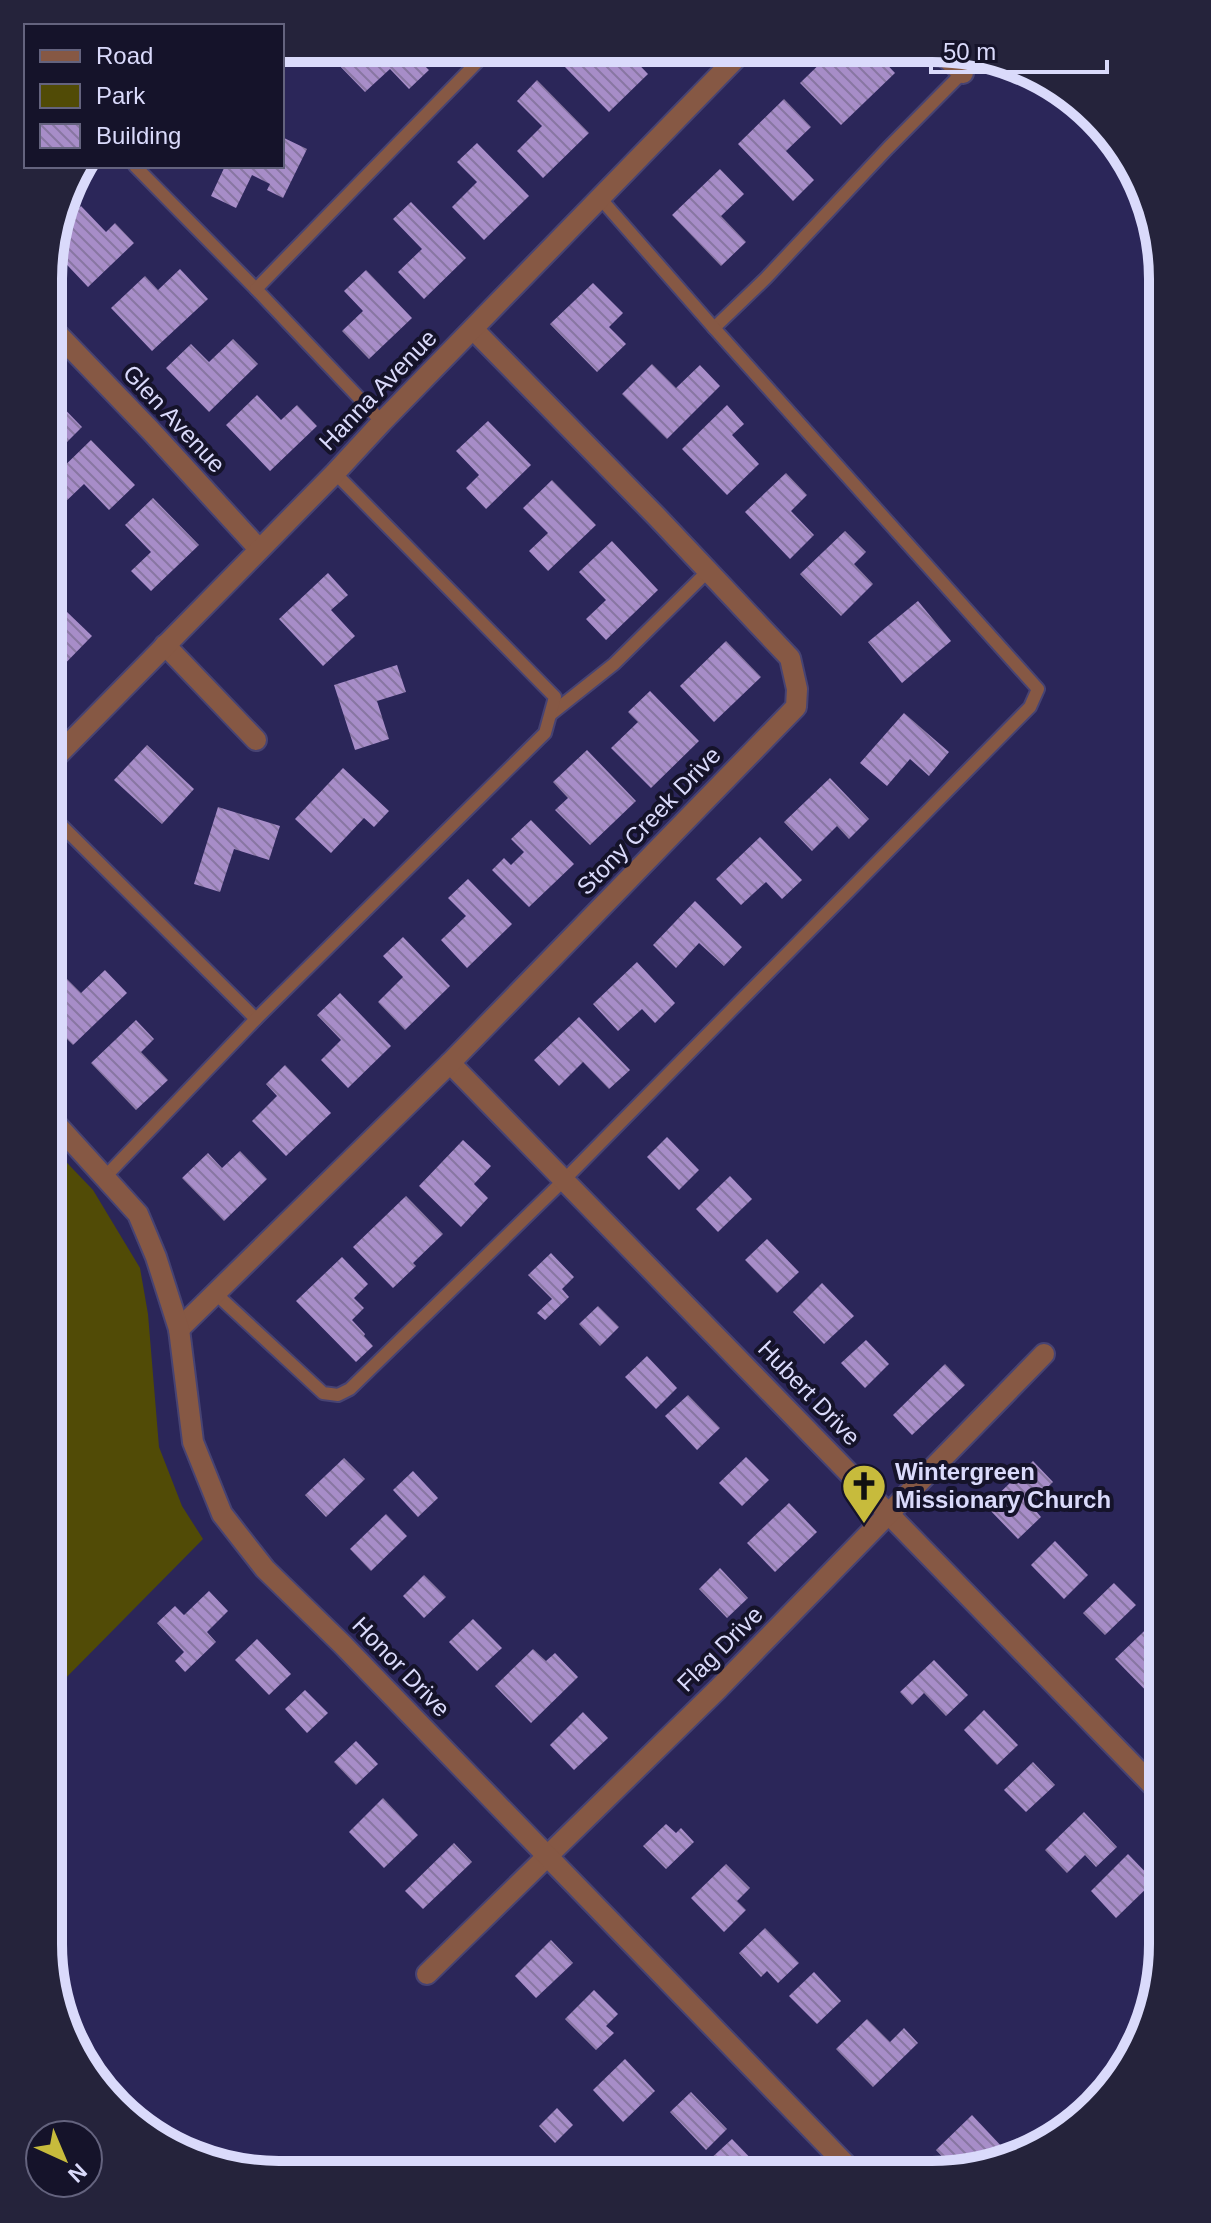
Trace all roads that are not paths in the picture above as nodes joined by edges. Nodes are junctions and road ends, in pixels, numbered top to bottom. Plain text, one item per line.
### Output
1 (477, 62) edge
2 (732, 62) edge
3 (952, 63) edge
4 (970, 65) edge
5 (963, 73) junction
6 (137, 168) edge
7 (600, 198) junction
8 (256, 289) junction
9 (714, 328) junction
10 (473, 329) junction
11 (62, 338) edge
12 (382, 422) junction
13 (335, 473) junction
14 (259, 549) junction
15 (708, 571) junction
16 (165, 645) junction
17 (551, 714) junction
18 (256, 740) dead end
19 (62, 751) edge
20 (62, 826) edge
21 (256, 1019) junction
22 (450, 1063) junction
23 (62, 1130) edge
24 (105, 1177) junction
25 (564, 1180) junction
26 (215, 1293) junction
27 (179, 1329) junction
28 (1044, 1354) dead end
29 (889, 1513) junction
30 (1149, 1782) edge
31 (547, 1855) junction
32 (427, 1974) dead end
33 (842, 2161) edge

1 - 8 lane
2 - 7 street, Hanna Avenue
3 - 5 street
4 - 5 lane
5 - 9 lane
6 - 8 lane
7 - 9 lane
7 - 10 street, Hanna Avenue
8 - 12 lane
9 - 25 lane
10 - 12 street, Hanna Avenue
10 - 15 street, Stony Creek Drive
11 - 14 street, Glen Avenue
12 - 13 street, Hanna Avenue
13 - 14 street, Hanna Avenue
13 - 17 lane
14 - 16 street, Hanna Avenue
15 - 17 lane
15 - 22 street, Stony Creek Drive
16 - 18 street
16 - 19 street, Hanna Avenue
17 - 21 lane
20 - 21 lane
21 - 24 lane
22 - 25 street, Hubert Drive
22 - 26 street, Stony Creek Drive
23 - 24 street, Honor Drive
24 - 27 street, Honor Drive
25 - 26 lane
25 - 29 street, Hubert Drive
26 - 27 street, Stony Creek Drive
27 - 31 street, Honor Drive
28 - 29 street, Flag Drive
29 - 30 street, Hubert Drive
29 - 31 street, Flag Drive
31 - 32 street, Flag Drive
31 - 33 street, Honor Drive

